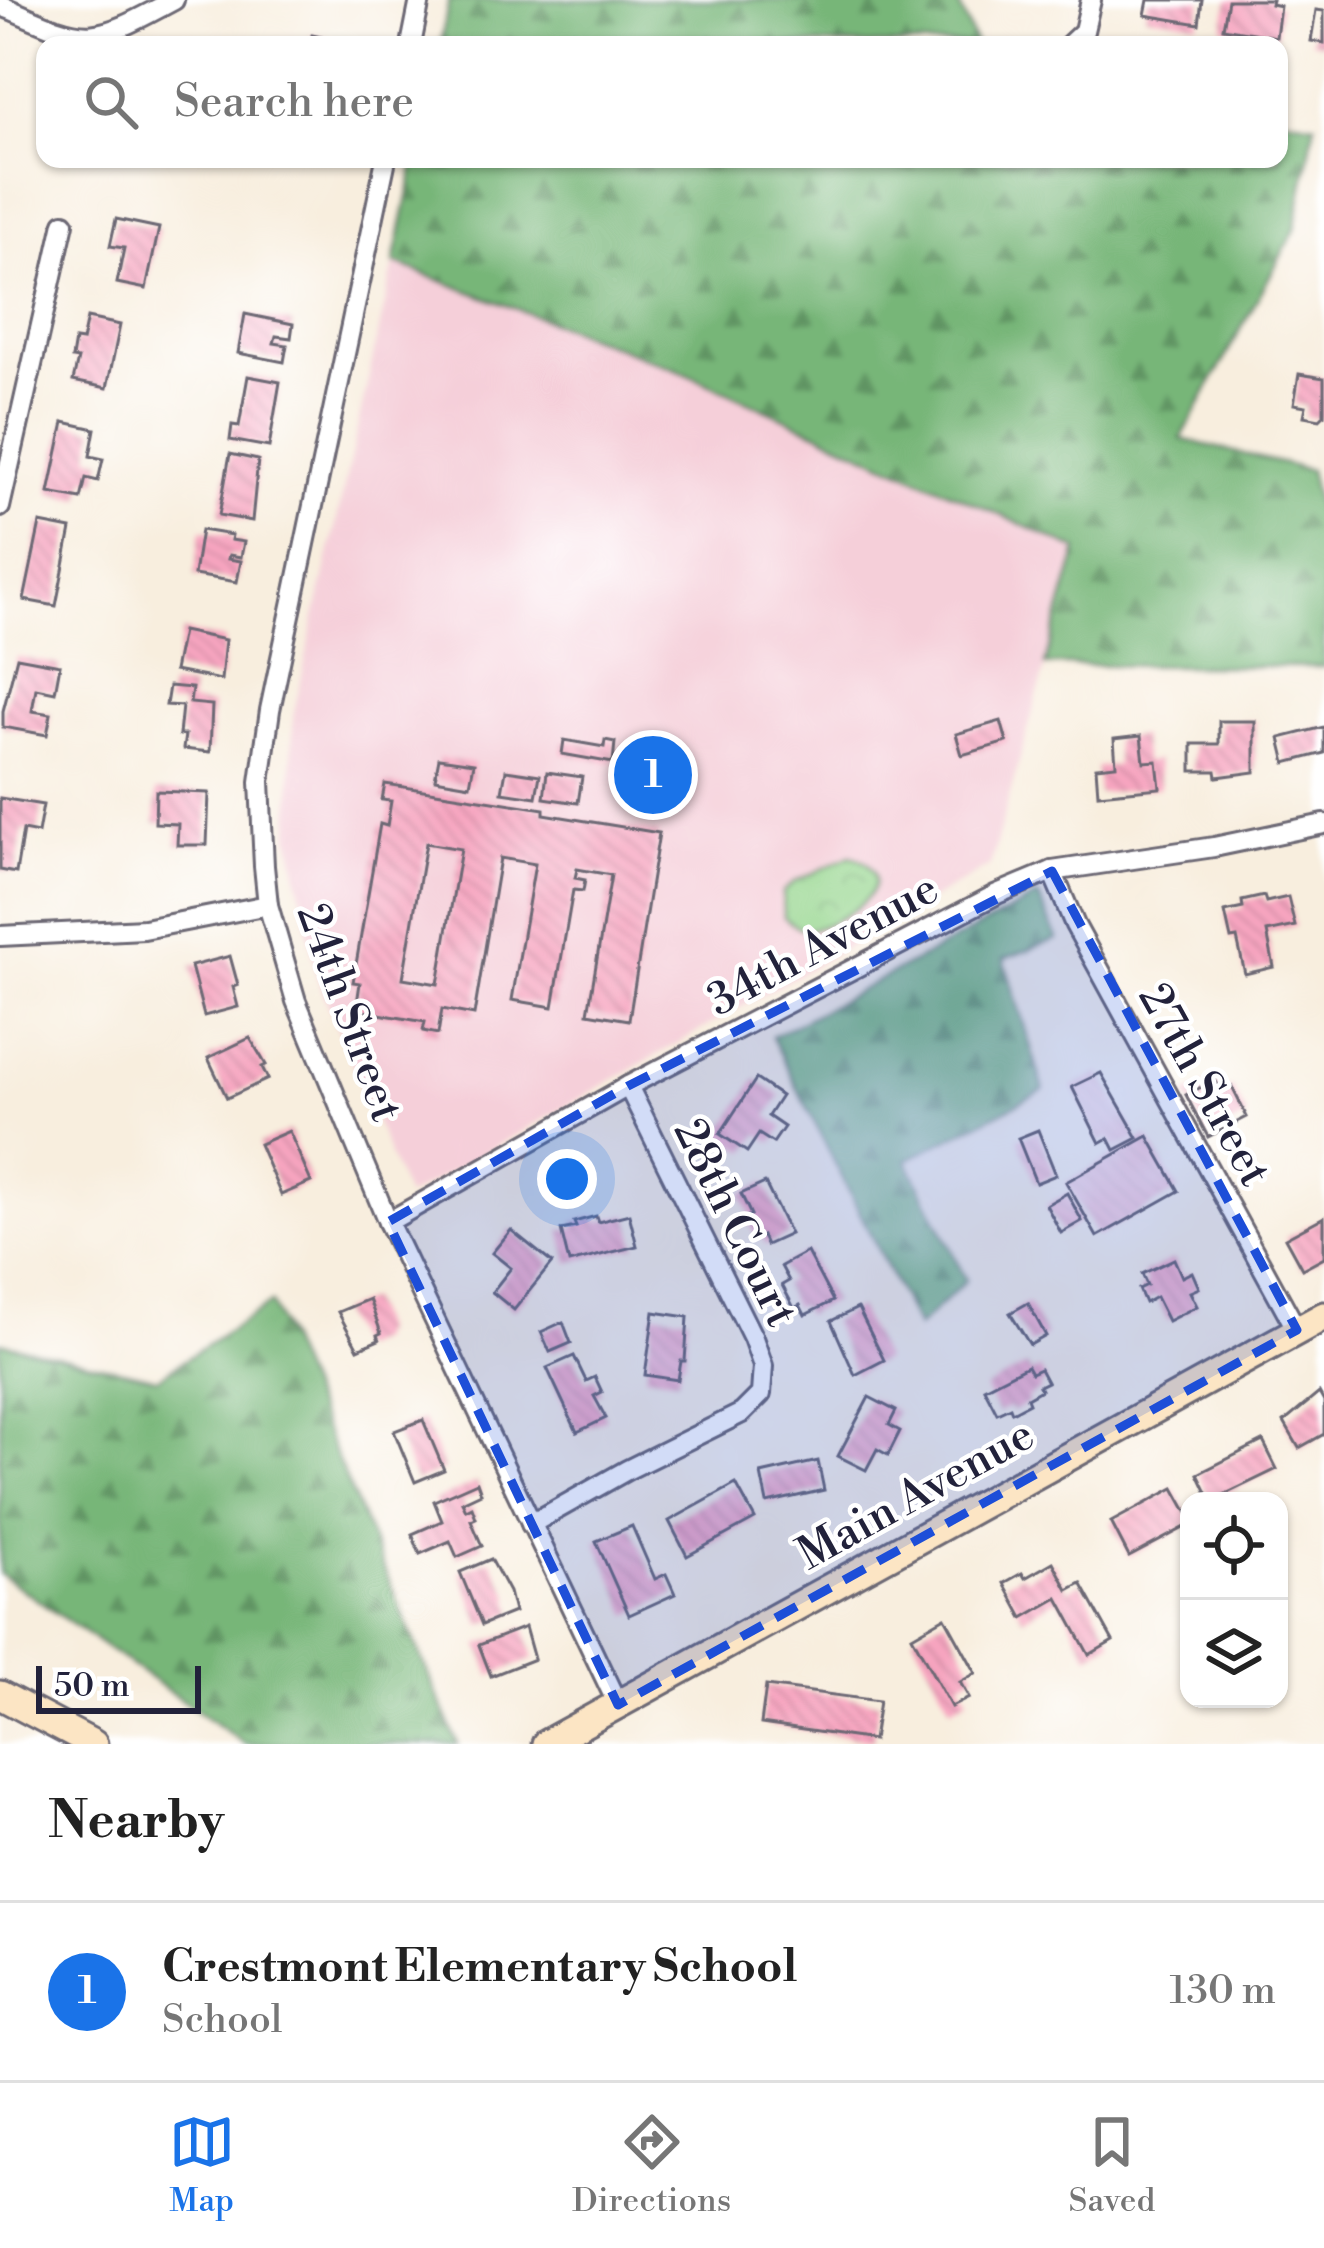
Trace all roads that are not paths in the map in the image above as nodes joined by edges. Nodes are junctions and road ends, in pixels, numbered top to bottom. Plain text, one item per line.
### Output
1 (174, 0) edge
2 (421, 0) edge
3 (1091, 0) edge
4 (0, 5) edge
5 (83, 36) edge
6 (96, 36) edge
7 (413, 36) edge
8 (1079, 36) edge
9 (384, 168) edge
10 (64, 223) dead end
11 (0, 507) edge
12 (1324, 824) edge
13 (1052, 871) junction
14 (268, 905) junction
15 (0, 936) edge
16 (628, 1087) junction
17 (388, 1222) junction
18 (1324, 1316) edge
19 (1298, 1330) junction
20 (531, 1524) junction
21 (0, 1695) edge
22 (618, 1705) junction
23 (93, 1744) edge
24 (546, 1744) edge

1 - 6 street
2 - 7 street
3 - 8 street
4 - 5 street
9 - 14 street, 24th Street
10 - 11 street
12 - 13 street, 34th Avenue
13 - 16 street, 34th Avenue
13 - 19 street, 27th Street
14 - 15 street
14 - 17 street, 24th Street
16 - 17 street, 34th Avenue
16 - 20 street, 28th Court
17 - 20 street, 24th Street
18 - 19 main road, Main Avenue
19 - 22 main road, Main Avenue
20 - 22 street, 24th Street
21 - 23 main road
22 - 24 main road, Main Avenue

